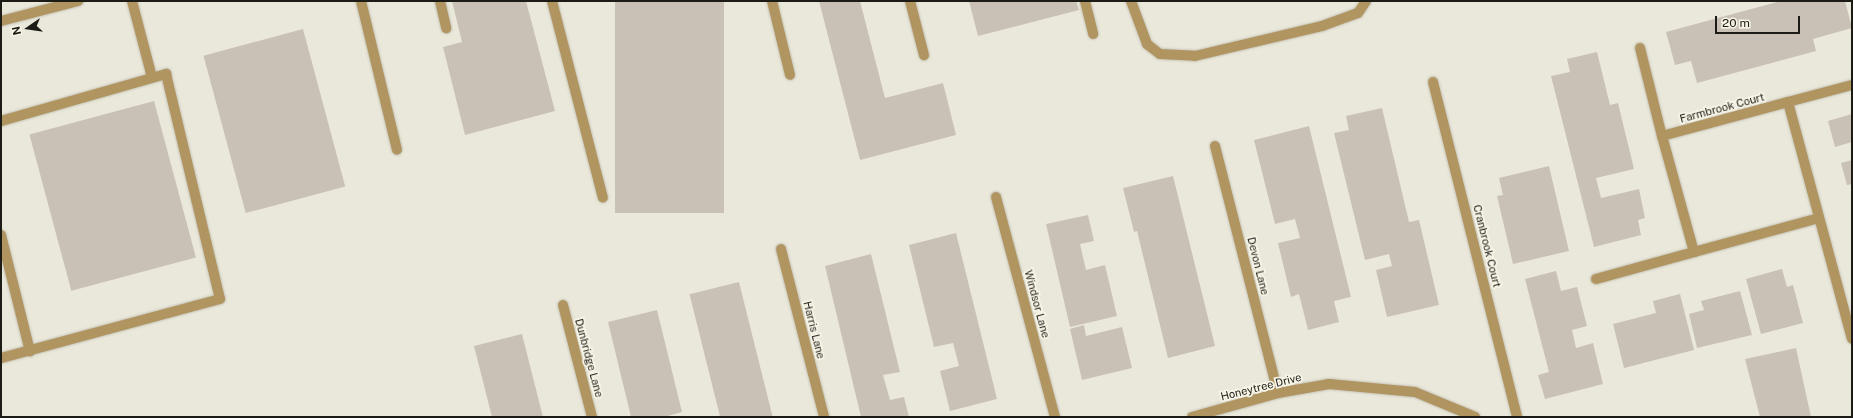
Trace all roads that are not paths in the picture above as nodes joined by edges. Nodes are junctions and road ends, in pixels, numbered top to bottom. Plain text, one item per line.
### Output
1 (78, 1) edge
2 (132, 1) edge
3 (361, 1) edge
4 (440, 1) edge
5 (552, 1) edge
6 (772, 1) edge
7 (910, 1) edge
8 (1085, 1) edge
9 (1131, 1) edge
10 (1366, 1) edge
11 (1, 21) edge
12 (446, 28) dead end
13 (1093, 34) dead end
14 (1640, 48) dead end
15 (924, 55) dead end
16 (790, 75) dead end
17 (152, 76) junction
18 (1434, 82) dead end
19 (1852, 85) edge
20 (1788, 102) junction
21 (1, 121) edge
22 (1662, 136) junction
23 (1215, 146) dead end
24 (396, 150) dead end
25 (996, 197) dead end
26 (603, 198) dead end
27 (1819, 218) junction
28 (1, 235) edge
29 (781, 250) dead end
30 (1694, 252) junction
31 (1596, 278) dead end
32 (563, 305) dead end
33 (1852, 339) edge
34 (30, 350) junction
35 (1, 358) edge
36 (1278, 392) junction
37 (592, 417) edge
38 (824, 417) edge
39 (1055, 417) edge
40 (1192, 417) edge
41 (1475, 417) edge
42 (1517, 417) edge

1 - 11 street
2 - 17 street
3 - 24 street
4 - 12 street
5 - 26 street
6 - 16 street
7 - 15 street
8 - 13 street
9 - 10 street
14 - 22 street
17 - 21 street
17 - 34 street
18 - 42 street, Cranbrook Court
19 - 20 street, Farmbrook Court
20 - 22 street, Farmbrook Court
20 - 27 street
22 - 30 street
23 - 36 street, Devon Lane
25 - 39 street, Windsor Lane
27 - 30 street
27 - 33 street
28 - 34 street
29 - 38 street, Harris Lane
30 - 31 street
32 - 37 street, Dunbridge Lane
34 - 35 street
36 - 40 street, Honeytree Drive
36 - 41 street, Honeytree Drive

